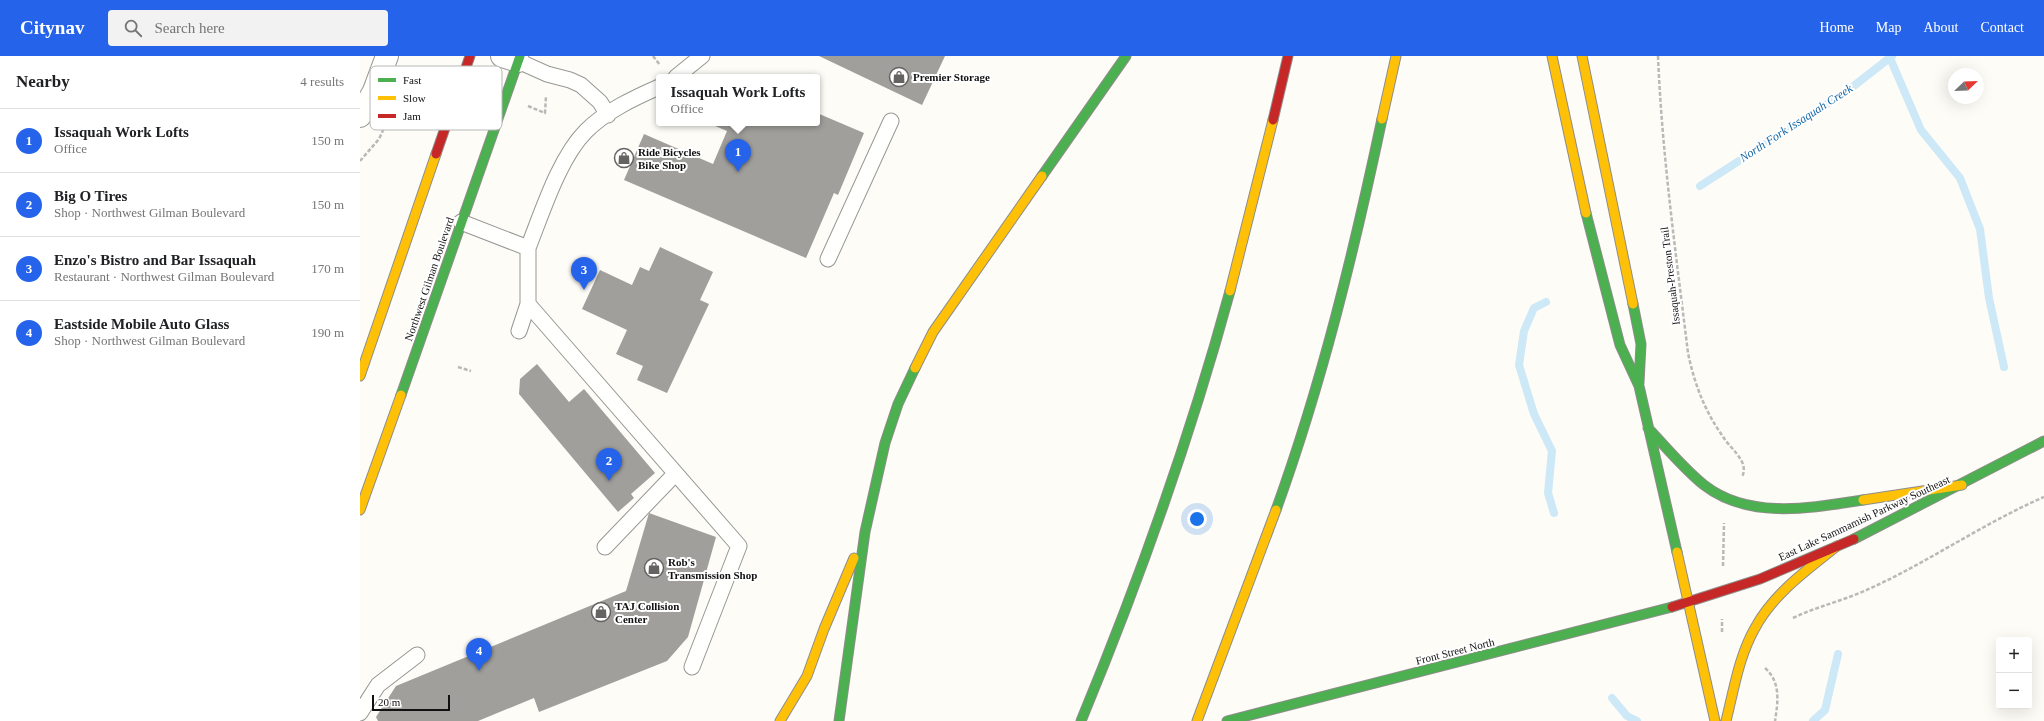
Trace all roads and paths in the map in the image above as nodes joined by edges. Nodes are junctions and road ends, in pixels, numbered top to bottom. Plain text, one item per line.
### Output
1 (387, 56) edge
2 (470, 56) edge
3 (702, 56) edge
4 (1126, 56) edge
5 (1288, 56) edge
6 (1396, 56) edge
7 (1552, 56) edge
8 (1582, 56) edge
9 (1658, 56) edge
10 (513, 58) edge
11 (383, 66) edge
12 (467, 66) edge
13 (680, 74) edge
14 (656, 88) edge
15 (502, 93) edge
16 (370, 99) edge
17 (608, 115) junction
18 (360, 116) edge
19 (891, 121) dead end
20 (445, 130) edge
21 (490, 130) edge
22 (461, 222) junction
23 (528, 248) junction
24 (828, 259) dead end
25 (528, 304) junction
26 (519, 331) dead end
27 (458, 367) dead end
28 (471, 371) dead end
29 (360, 376) edge
30 (1639, 386) junction
31 (1648, 427) junction
32 (2044, 441) edge
33 (675, 474) junction
34 (1741, 478) dead end
35 (1962, 485) junction
36 (2044, 497) edge
37 (360, 510) edge
38 (865, 532) junction
39 (605, 546) dead end
40 (1837, 546) junction
41 (1689, 603) junction
42 (1789, 620) dead end
43 (417, 655) dead end
44 (1762, 666) dead end
45 (692, 667) dead end
46 (360, 713) edge
47 (780, 721) edge
48 (839, 721) edge
49 (1081, 721) edge
50 (1196, 721) edge
51 (1227, 721) edge
52 (1715, 721) edge
53 (1726, 721) edge
54 (1775, 721) edge

1 - 11 street
2 - 12 main road
3 - 13 lane
4 - 38 main road
5 - 49 main road
6 - 50 main road
7 - 30 main road
8 - 30 main road
9 - 34 path, Issaquah-Preston Trail
10 - 15 main road, Northwest Gilman Boulevard
10 - 17 lane
14 - 17 lane
16 - 18 street
17 - 23 lane
19 - 24 lane
20 - 29 main road
21 - 22 main road, Northwest Gilman Boulevard
22 - 23 lane
22 - 37 main road, Northwest Gilman Boulevard
23 - 25 lane
25 - 26 lane
25 - 33 lane
27 - 28 path
30 - 31 main road
31 - 35 main road
31 - 41 main road
32 - 35 main road, East Lake Sammamish Parkway Southeast
33 - 39 lane
33 - 45 lane
35 - 40 main road, East Lake Sammamish Parkway Southeast
36 - 42 path
38 - 47 main road
38 - 48 main road
40 - 41 main road, East Lake Sammamish Parkway Southeast
40 - 53 main road
41 - 51 main road, Front Street North
41 - 52 main road
43 - 46 lane
44 - 54 path

